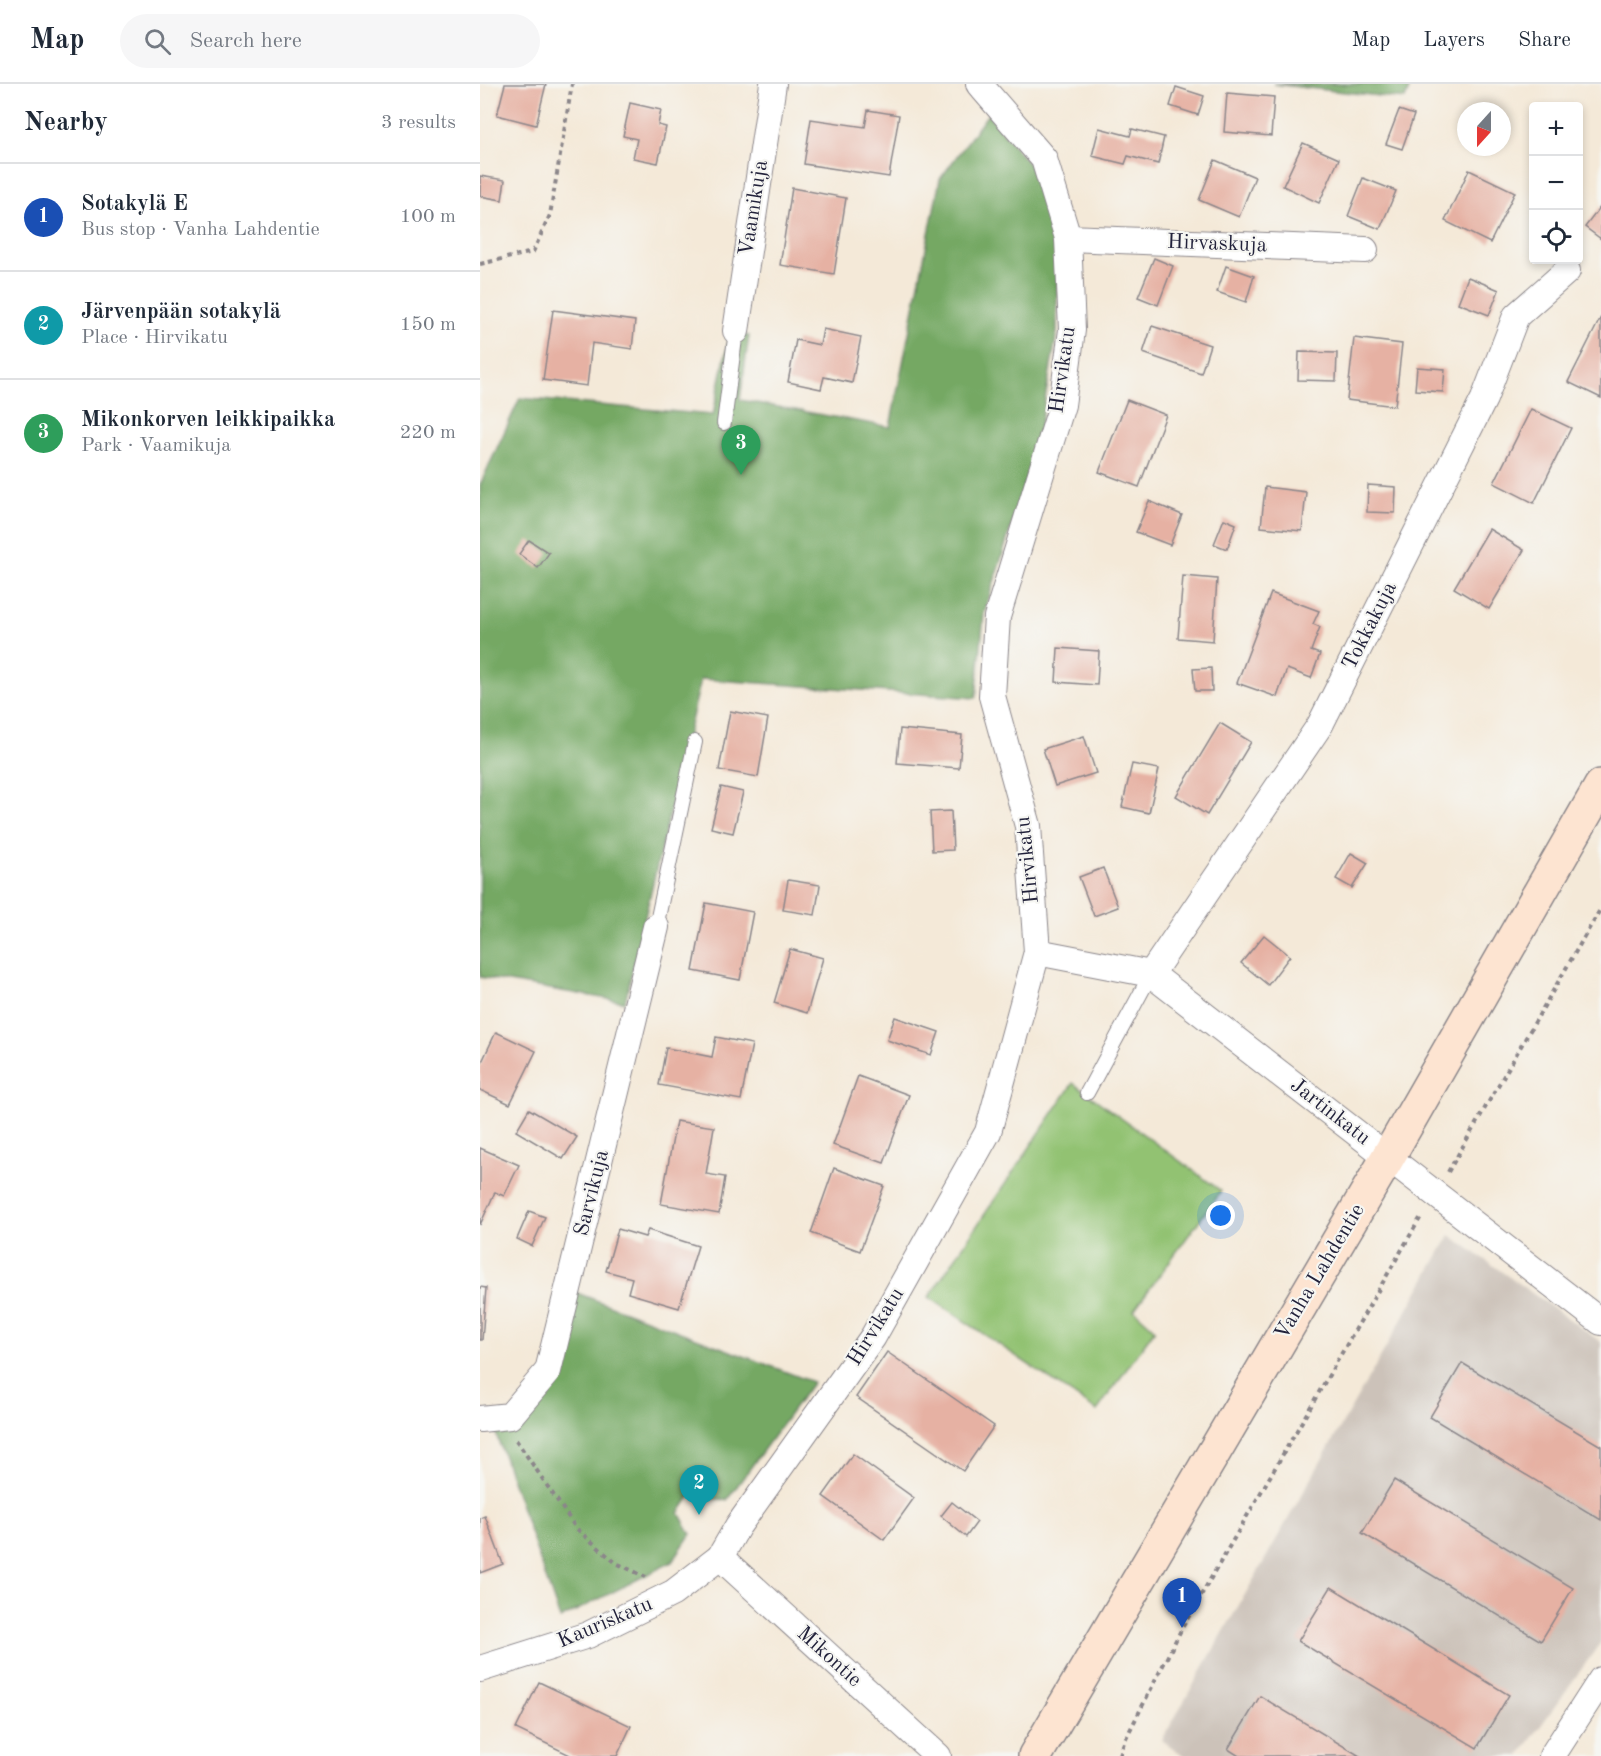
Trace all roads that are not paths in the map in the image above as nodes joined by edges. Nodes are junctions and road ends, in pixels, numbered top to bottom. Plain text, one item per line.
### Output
1 (773, 84) edge
2 (979, 84) edge
3 (1068, 238) junction
4 (1365, 250) dead end
5 (1567, 271) dead end
6 (736, 331) joint
7 (724, 423) dead end
8 (695, 742) dead end
9 (1601, 786) edge
10 (656, 927) joint
11 (1036, 952) junction
12 (1151, 974) junction
13 (1087, 1093) dead end
14 (1388, 1157) junction
15 (1601, 1322) edge
16 (480, 1419) edge
17 (720, 1557) junction
18 (480, 1669) edge
19 (1601, 1680) edge
20 (938, 1756) edge
21 (1035, 1756) edge
22 (1552, 1756) edge

1 - 6 street, Vaamikuja
2 - 3 street, Hirvikatu
3 - 4 street, Hirvaskuja
3 - 11 street, Hirvikatu
5 - 12 street, Tokkakuja
6 - 7 lane
8 - 10 lane
9 - 14 main road, Vanha Lahdentie
10 - 16 street, Sarvikuja
11 - 12 street, Jartinkatu
11 - 17 street, Hirvikatu
12 - 13 lane
12 - 14 street, Jartinkatu
14 - 15 street, Jartinkatu
14 - 21 main road, Vanha Lahdentie
17 - 18 street, Kauriskatu
17 - 20 street, Mikontie
19 - 22 street

